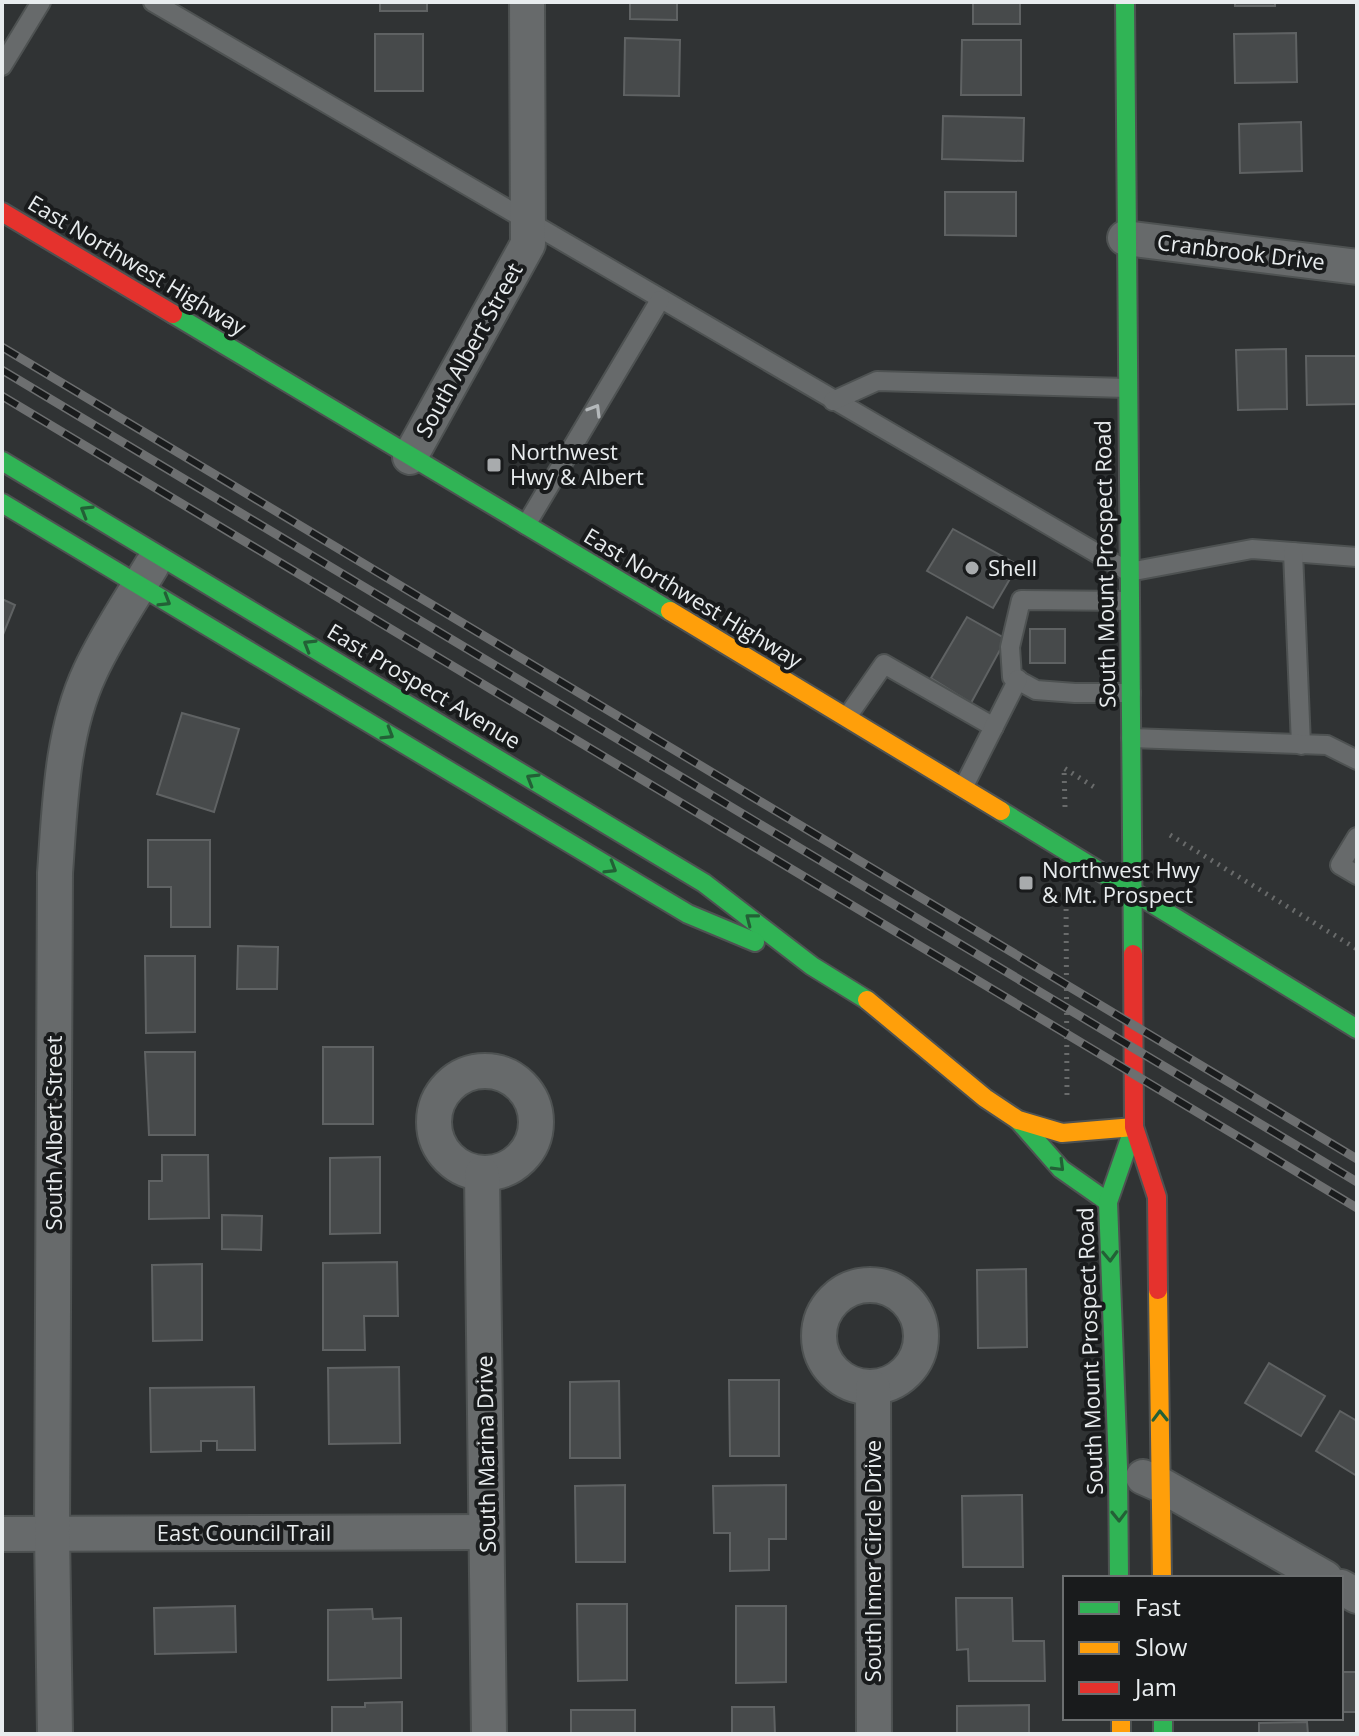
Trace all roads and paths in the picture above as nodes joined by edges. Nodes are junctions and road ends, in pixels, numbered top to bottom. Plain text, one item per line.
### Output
1 (41, 2) edge
2 (153, 2) edge
3 (527, 2) edge
4 (1125, 2) edge
5 (2, 66) edge
6 (2, 212) edge
7 (528, 221) junction
8 (1125, 238) junction
9 (1357, 267) edge
10 (660, 300) junction
11 (1127, 388) junction
12 (833, 401) junction
13 (410, 457) junction
14 (2, 461) edge
15 (2, 503) edge
16 (526, 525) junction
17 (1293, 552) junction
18 (158, 554) junction
19 (1357, 557) edge
20 (1129, 572) junction
21 (140, 585) junction
22 (1129, 601) junction
23 (1018, 679) junction
24 (1131, 693) junction
25 (847, 717) junction
26 (994, 727) junction
27 (1131, 738) junction
28 (1301, 745) junction
29 (1357, 760) edge
30 (963, 789) junction
31 (1357, 837) edge
32 (1179, 841) dead end
33 (1357, 875) edge
34 (1132, 893) junction
35 (1066, 904) dead end
36 (1357, 949) edge
37 (812, 966) junction
38 (1357, 1029) edge
39 (1067, 1092) dead end
40 (1018, 1120) junction
41 (1134, 1127) junction
42 (482, 1174) dead end
43 (1108, 1202) junction
44 (873, 1388) dead end
45 (1118, 1467) junction
46 (1161, 1485) junction
47 (486, 1532) junction
48 (52, 1533) junction
49 (2, 1534) edge
50 (1119, 1576) edge
51 (1162, 1576) edge
52 (1321, 1576) edge
53 (55, 1734) edge
54 (489, 1734) edge
55 (874, 1734) edge

1 - 5 lane
2 - 7 lane
3 - 7 street, South Albert Street
4 - 8 main road, South Mount Prospect Road
6 - 13 main road, East Northwest Highway
7 - 10 lane
7 - 13 street, South Albert Street
8 - 9 street, Cranbrook Drive
8 - 11 main road, South Mount Prospect Road
10 - 12 lane
16 -> 10 lane
11 - 12 lane
11 - 20 main road, South Mount Prospect Road
12 - 20 lane
13 - 16 main road, East Northwest Highway
18 -> 14 main road, East Prospect Avenue
15 - 21 main road, East Prospect Avenue
16 - 25 main road, East Northwest Highway
17 - 19 lane
17 - 20 lane
17 - 28 lane
18 - 21 street, South Albert Street
37 -> 18 main road, East Prospect Avenue
20 - 22 main road, South Mount Prospect Road
21 -> 37 main road, East Prospect Avenue
21 - 48 street, South Albert Street
22 - 23 lane
22 - 24 main road, South Mount Prospect Road
23 - 24 lane
23 - 26 lane
24 - 27 main road, South Mount Prospect Road
25 - 26 lane
25 - 30 main road, East Northwest Highway
26 - 30 lane
27 - 28 lane
27 - 34 main road, South Mount Prospect Road
28 - 29 lane
30 - 34 main road, East Northwest Highway
31 - 33 lane
32 - 36 path
34 - 38 main road, East Northwest Highway
34 - 41 main road, South Mount Prospect Road
35 - 39 path
37 - 40 main road, East Prospect Avenue
40 - 41 main road, East Prospect Avenue
40 -> 43 main road
41 - 43 main road, South Mount Prospect Road
46 -> 41 main road, South Mount Prospect Road
42 - 47 street, South Marina Drive
43 -> 45 main road, South Mount Prospect Road
44 - 55 street, South Inner Circle Drive
45 - 46 street
45 -> 50 main road, South Mount Prospect Road
46 - 51 main road, South Mount Prospect Road
46 - 52 street
47 - 48 street, East Council Trail
47 - 54 street, South Marina Drive
48 - 49 street, East Council Trail
48 - 53 street, South Albert Street

